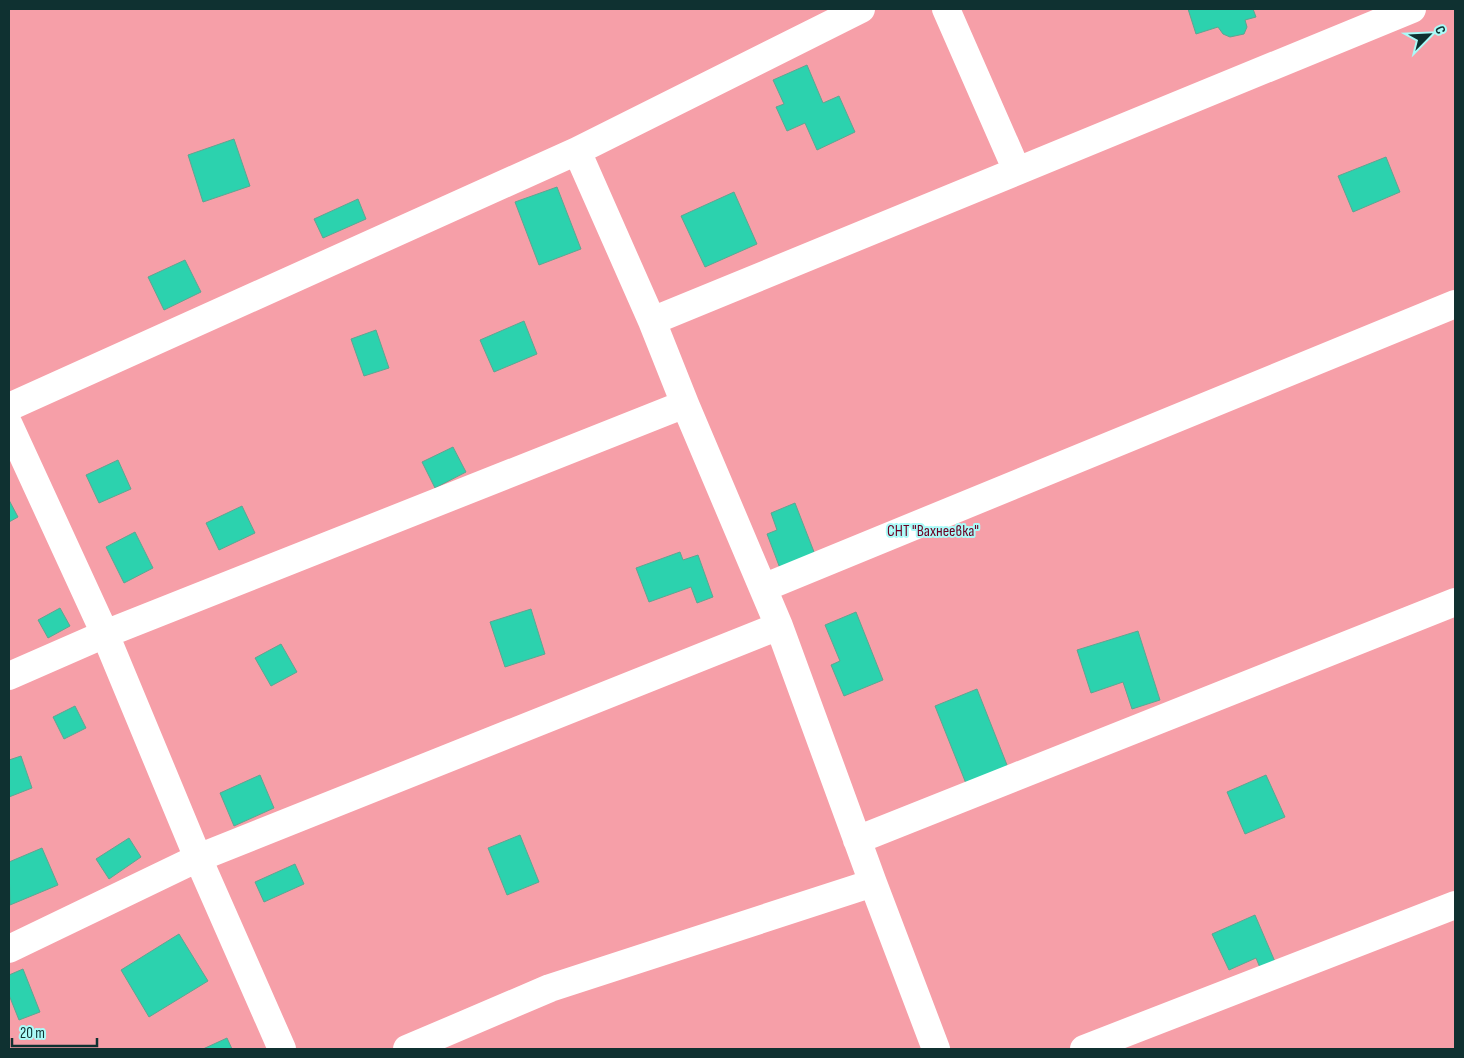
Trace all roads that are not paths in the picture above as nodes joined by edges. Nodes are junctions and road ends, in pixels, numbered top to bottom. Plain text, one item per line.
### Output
1 (861, 9) edge
2 (946, 9) edge
3 (1412, 9) edge
4 (577, 152) junction
5 (1017, 171) junction
6 (1455, 304) edge
7 (652, 321) junction
8 (685, 404) junction
9 (9, 407) edge
10 (9, 426) edge
11 (764, 588) junction
12 (1455, 602) edge
13 (779, 626) junction
14 (105, 634) junction
15 (9, 676) edge
16 (857, 840) junction
17 (198, 858) junction
18 (873, 884) junction
19 (1455, 905) edge
20 (9, 949) edge
21 (282, 1049) edge
22 (407, 1049) edge
23 (936, 1049) edge
24 (1084, 1049) edge

1 - 4 lane
2 - 5 lane
3 - 5 lane
4 - 7 lane
4 - 9 lane
5 - 7 lane
6 - 11 lane
7 - 8 lane
8 - 11 lane
8 - 14 lane
10 - 14 lane
11 - 13 lane
12 - 16 lane
13 - 16 lane
13 - 17 lane
14 - 15 lane
14 - 17 lane
16 - 18 lane
17 - 20 lane
17 - 21 lane
18 - 22 lane
18 - 23 lane
19 - 24 lane

